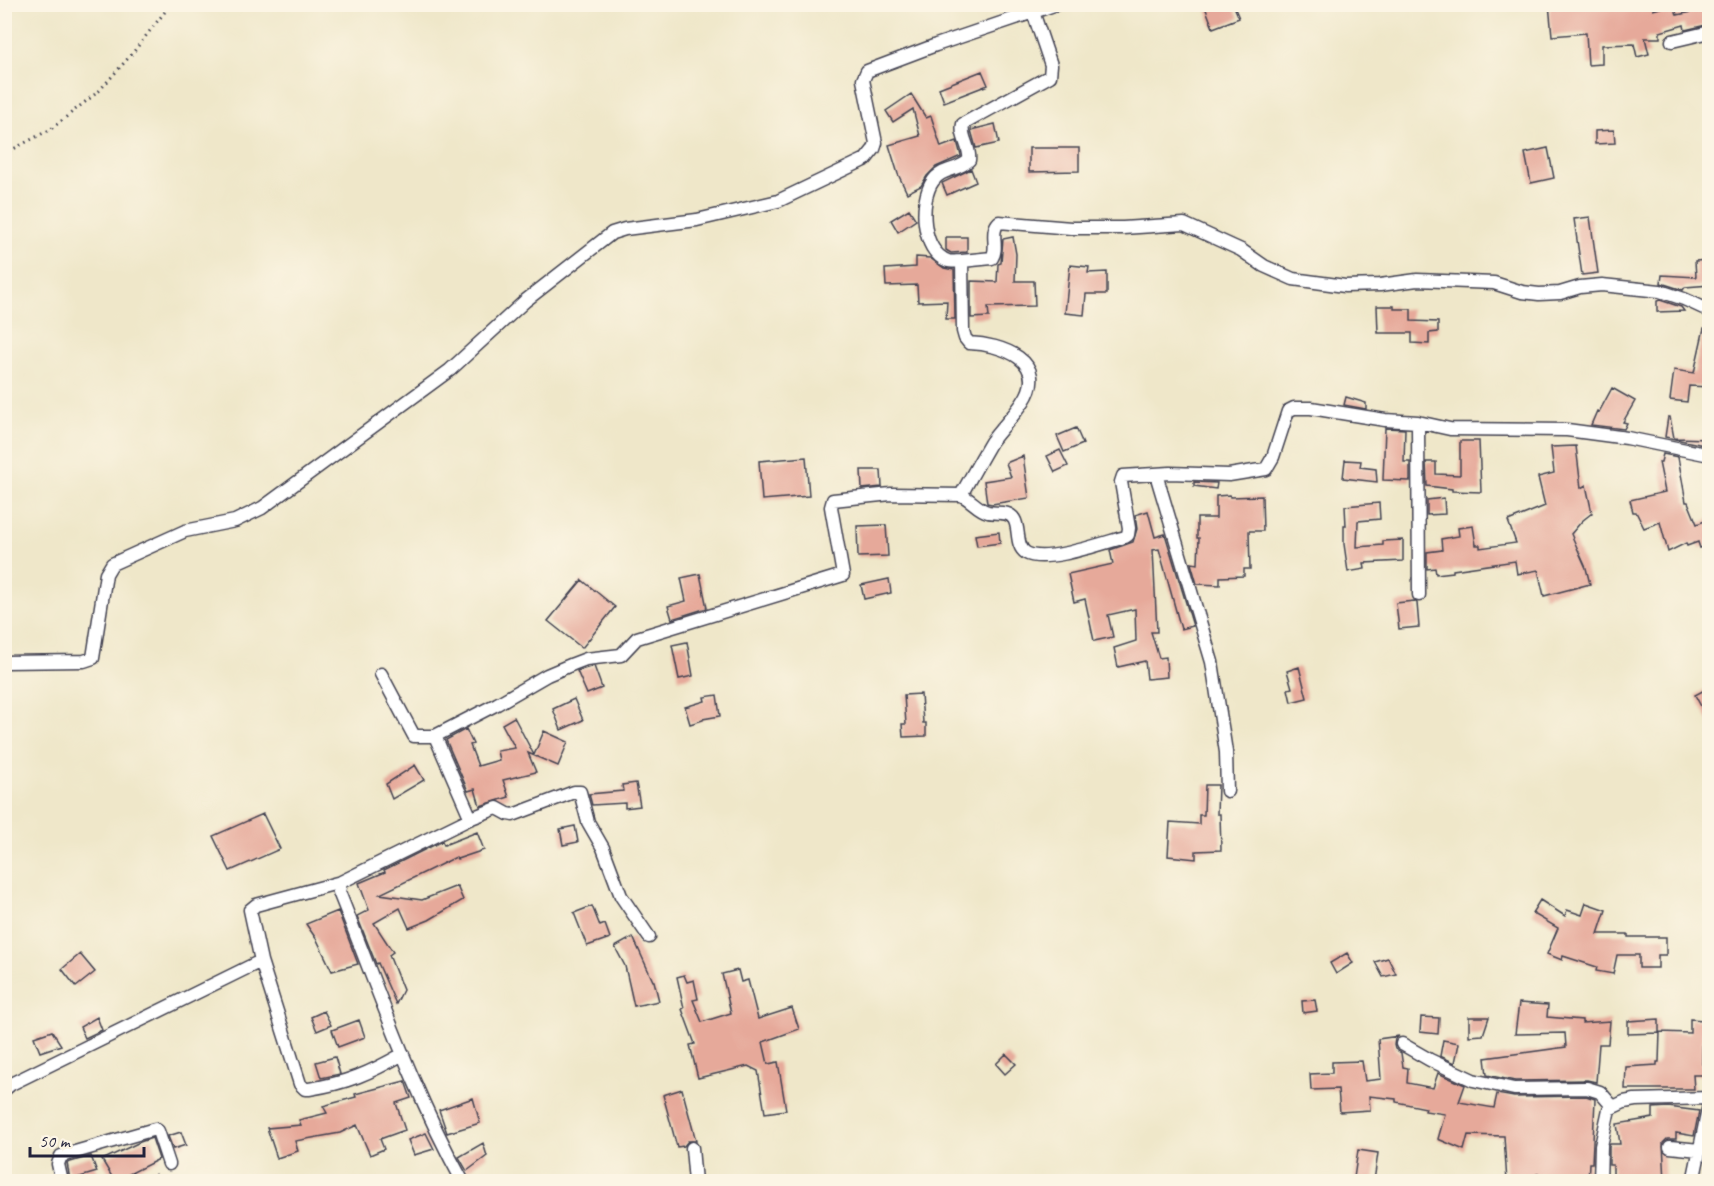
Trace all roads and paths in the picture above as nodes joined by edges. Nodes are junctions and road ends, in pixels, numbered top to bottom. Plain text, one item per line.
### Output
1 (171, 4) edge
2 (1057, 4) edge
3 (1033, 12) junction
4 (1710, 32) edge
5 (1672, 41) dead end
6 (4, 154) edge
7 (962, 261) junction
8 (1710, 311) edge
9 (1418, 422) junction
10 (1710, 455) edge
11 (1156, 474) junction
12 (961, 495) junction
13 (1419, 595) dead end
14 (4, 662) edge
15 (381, 674) dead end
16 (435, 735) junction
17 (1227, 791) dead end
18 (469, 819) junction
19 (341, 882) junction
20 (649, 937) dead end
21 (261, 961) junction
22 (1402, 1044) dead end
23 (403, 1054) junction
24 (4, 1090) edge
25 (1710, 1099) edge
26 (1613, 1107) junction
27 (1670, 1147) dead end
28 (692, 1148) dead end
29 (1699, 1150) junction
30 (169, 1164) joint
31 (62, 1182) edge
32 (138, 1182) edge
33 (463, 1182) edge
34 (695, 1182) edge
35 (1600, 1182) edge
36 (1693, 1182) edge

1 - 6 path
2 - 3 street
3 - 7 street
3 - 14 street
4 - 5 street
7 - 8 street
7 - 12 street
9 - 10 street
9 - 11 street
9 - 13 street
11 - 12 street
11 - 17 street
12 - 16 street
15 - 16 street
16 - 18 street
18 - 19 street
18 - 20 street
19 - 21 street
19 - 23 street
21 - 23 street
21 - 24 street
22 - 26 street
23 - 33 street
25 - 26 street
25 - 29 street
26 - 35 street
27 - 29 street
28 - 34 street
29 - 36 street
30 - 31 street
30 - 32 path

